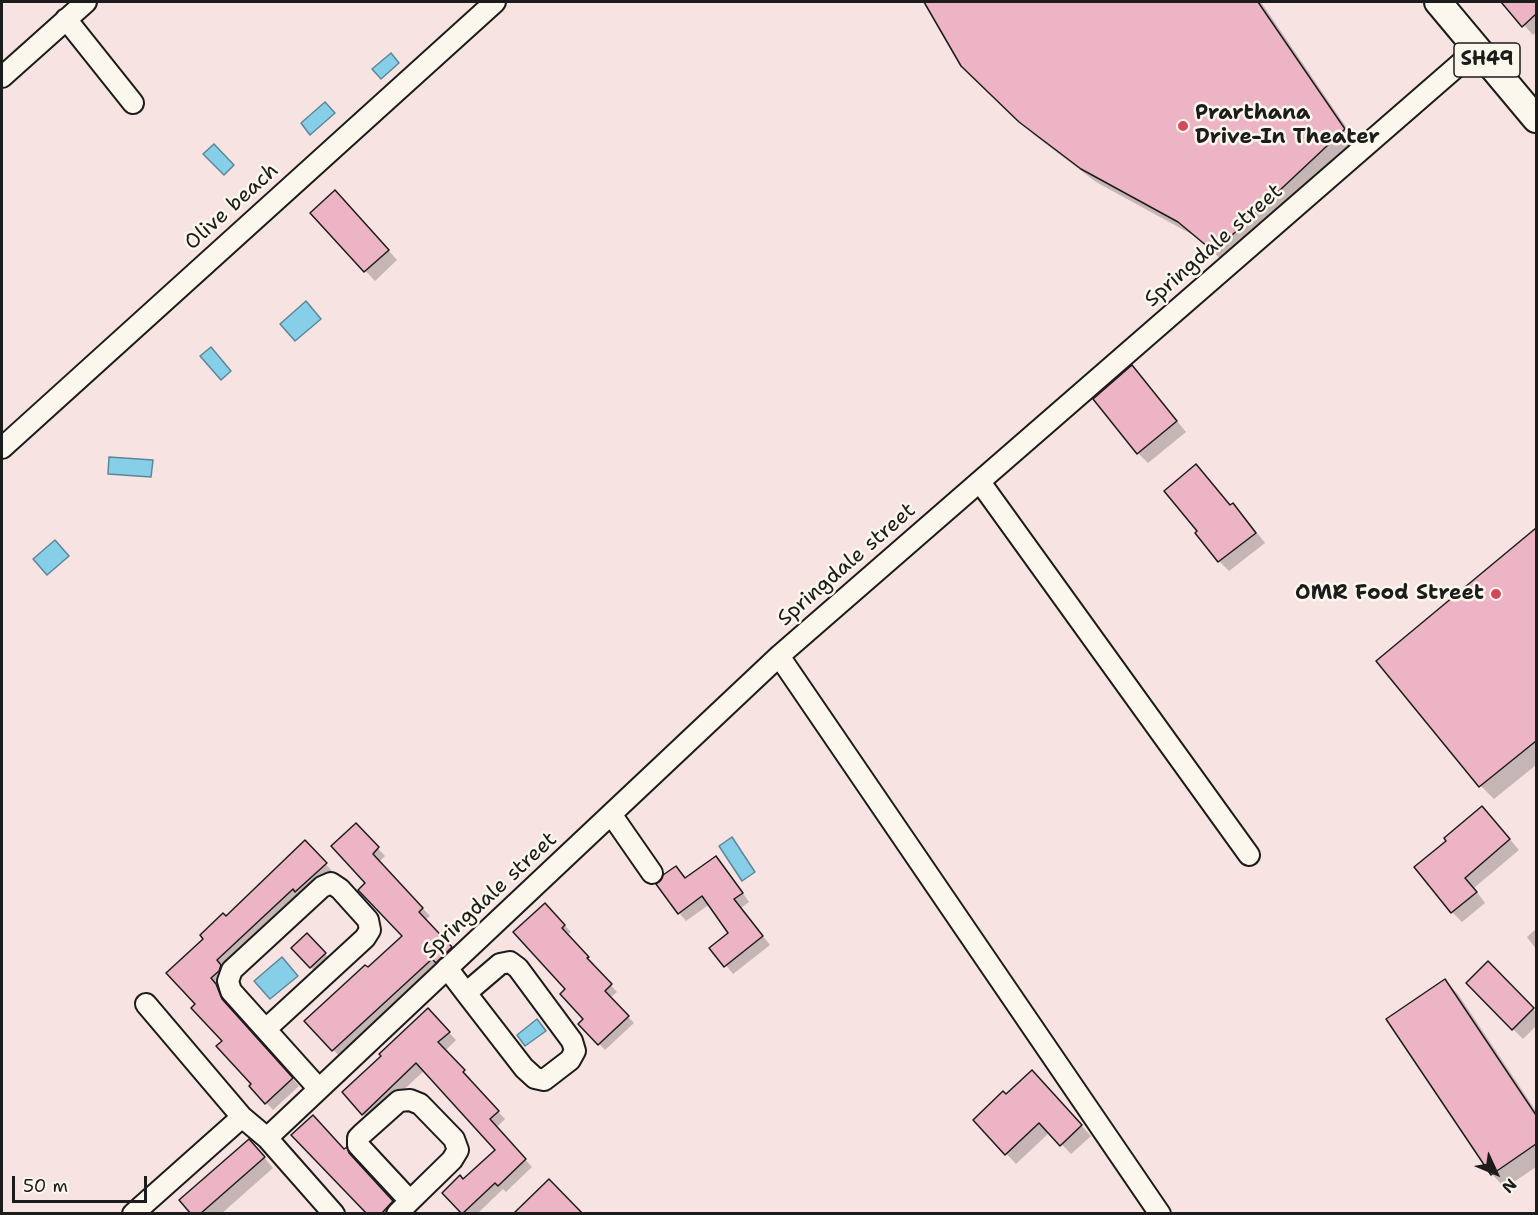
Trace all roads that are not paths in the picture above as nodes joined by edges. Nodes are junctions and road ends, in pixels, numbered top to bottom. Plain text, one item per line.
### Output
1 (86, 2) edge
2 (495, 2) edge
3 (1438, 2) edge
4 (1457, 2) edge
5 (66, 19) junction
6 (1478, 49) junction
7 (2, 77) edge
8 (1536, 99) edge
9 (133, 103) dead end
10 (1536, 119) edge
11 (2, 448) edge
12 (980, 482) junction
13 (779, 656) junction
14 (611, 814) junction
15 (1249, 855) dead end
16 (652, 873) dead end
17 (447, 968) junction
18 (466, 993) junction
19 (146, 1004) dead end
20 (266, 1029) junction
21 (319, 1089) junction
22 (242, 1117) junction
23 (267, 1138) junction
24 (403, 1207) edge
25 (133, 1214) edge
26 (334, 1214) edge
27 (1161, 1214) edge

1 - 5 street
2 - 11 street, Olive beach
3 - 6 main road, SH49
4 - 8 main road, SH49
5 - 7 street
5 - 9 street
6 - 10 main road, SH49
6 - 12 street, Springdale street
12 - 13 street, Springdale street
12 - 15 street
13 - 14 street, Springdale street
13 - 27 street
14 - 16 street
14 - 17 street, Springdale street
17 - 18 street
17 - 21 street, Springdale street
18 - 18 street
19 - 22 street
20 - 20 street
20 - 21 street
21 - 23 street, Springdale street
22 - 23 street
22 - 25 street
23 - 26 street
24 - 24 street

